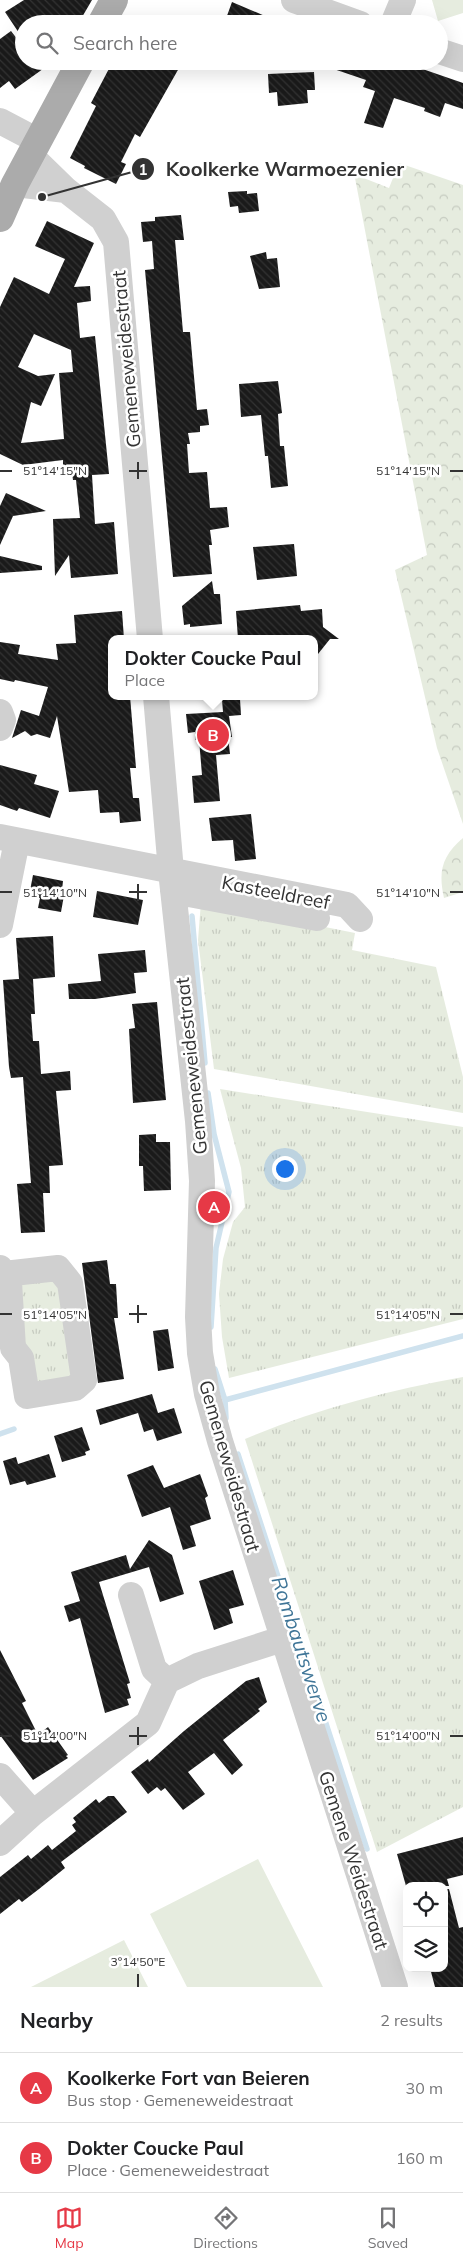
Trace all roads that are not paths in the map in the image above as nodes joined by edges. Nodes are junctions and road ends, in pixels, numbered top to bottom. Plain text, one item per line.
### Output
1 (114, 0) edge
2 (294, 0) edge
3 (403, 0) edge
4 (106, 15) edge
5 (335, 15) edge
6 (397, 15) edge
7 (448, 54) edge
8 (463, 59) edge
9 (76, 70) edge
10 (0, 121) edge
11 (34, 148) junction
12 (15, 184) junction
13 (66, 190) junction
14 (0, 218) edge
15 (150, 635) edge
16 (156, 700) edge
17 (0, 712) edge
18 (0, 728) edge
19 (9, 839) edge
20 (172, 881) junction
21 (0, 925) edge
22 (2, 1271) edge
23 (7, 1350) edge
24 (131, 1595) dead end
25 (282, 1638) junction
26 (167, 1681) junction
27 (314, 1733) joint
28 (0, 1776) edge
29 (32, 1813) junction
30 (0, 1843) edge
31 (394, 1987) edge

1 - 4 main road
2 - 5 street
3 - 6 street
7 - 8 street
9 - 11 main road
10 - 11 street, Gemeneweidestraat
11 - 12 main road
11 - 13 street, Gemeneweidestraat
12 - 13 street
12 - 14 main road
13 - 15 street, Gemeneweidestraat
16 - 20 street, Gemeneweidestraat
17 - 18 street
19 - 20 street, Kasteeldreef
19 - 21 street
20 - 20 street, Kasteeldreef
20 - 25 street, Gemeneweidestraat
22 - 23 street
22 - 23 street
24 - 26 street
25 - 26 street
25 - 27 street, Gemeneweidestraat
26 - 29 street
27 - 31 street, Gemene Weidestraat
28 - 29 street
29 - 30 street

